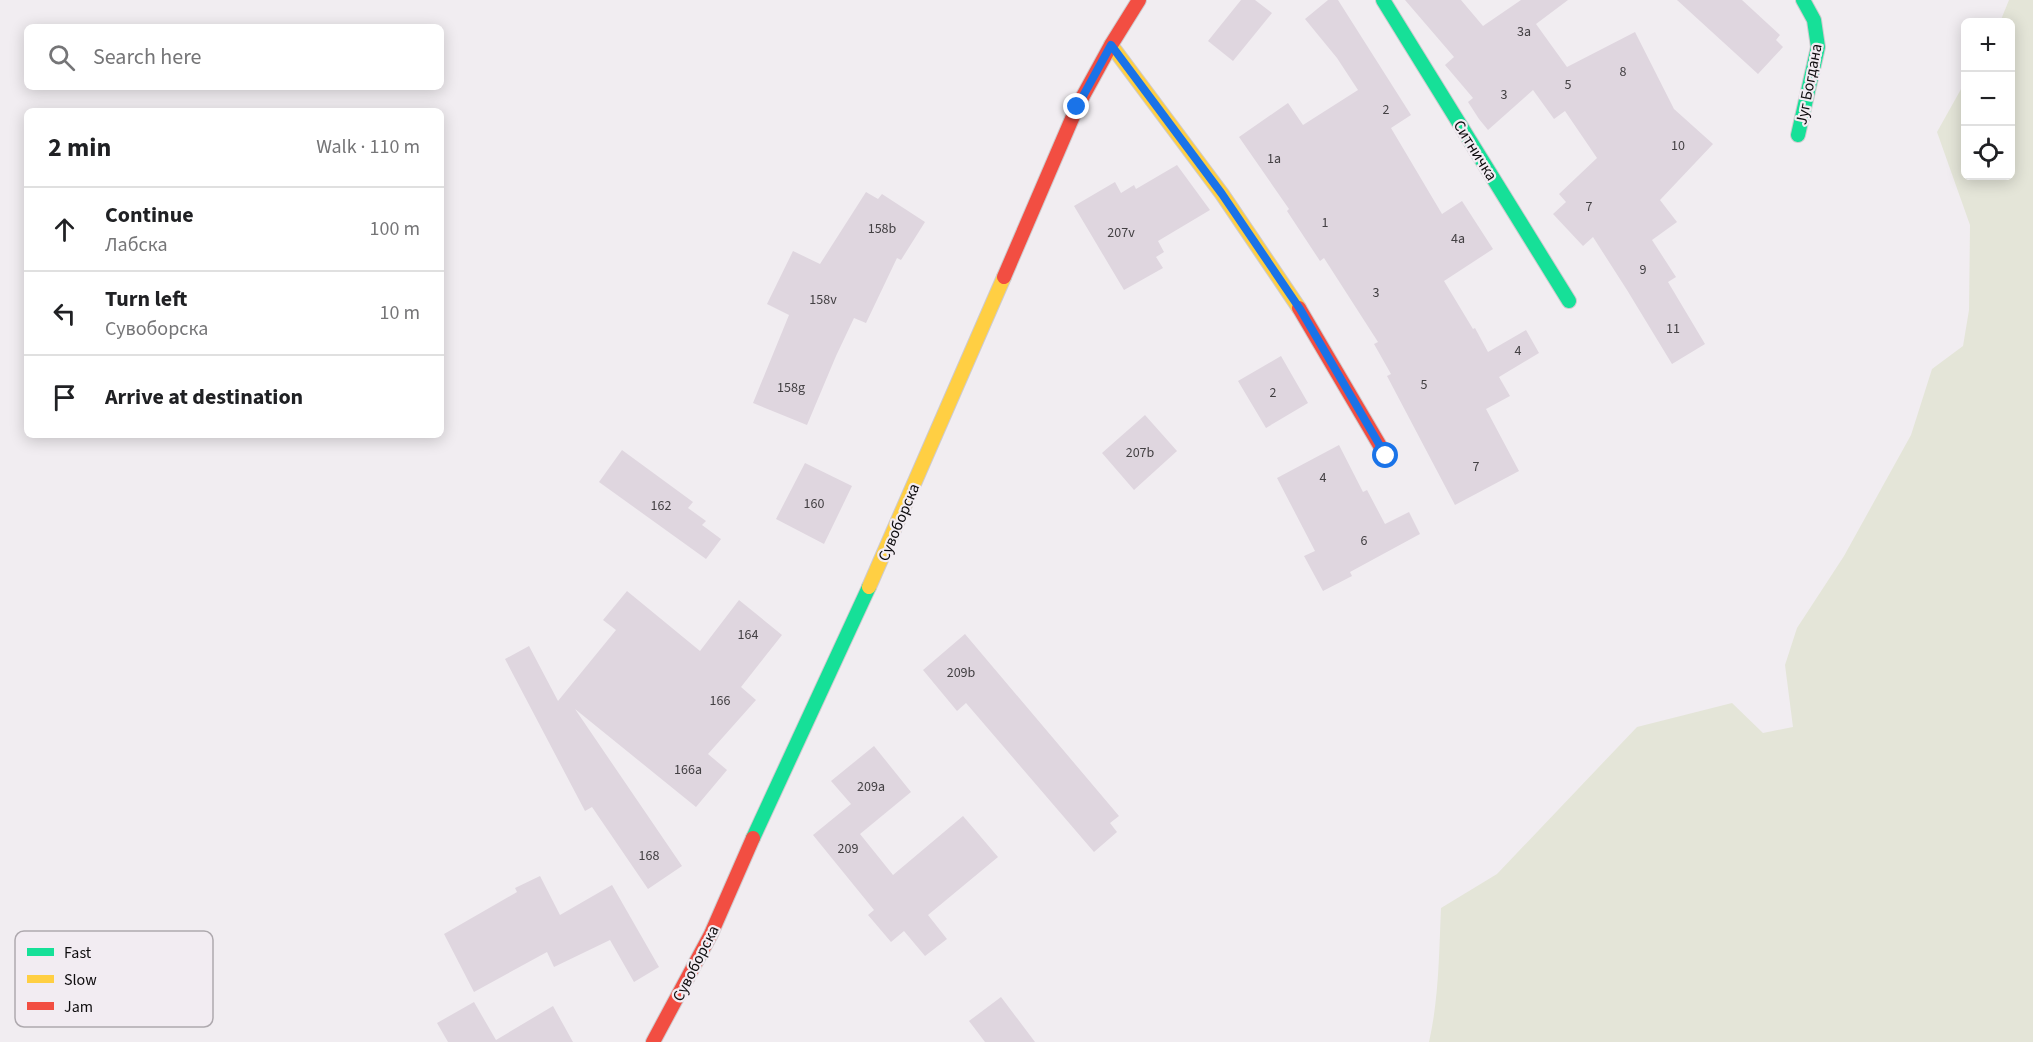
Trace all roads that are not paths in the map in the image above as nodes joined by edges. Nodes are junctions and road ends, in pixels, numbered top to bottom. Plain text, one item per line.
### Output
1 (1138, 0) edge
2 (1383, 0) edge
3 (1803, 0) edge
4 (1111, 45) junction
5 (1798, 135) dead end
6 (1569, 301) dead end
7 (1386, 456) dead end
8 (654, 1042) edge

1 - 4 main road, Сувоборска
2 - 6 main road, Ситничка
3 - 5 main road, Југ Богдана
4 - 7 main road
4 - 8 main road, Сувоборска

